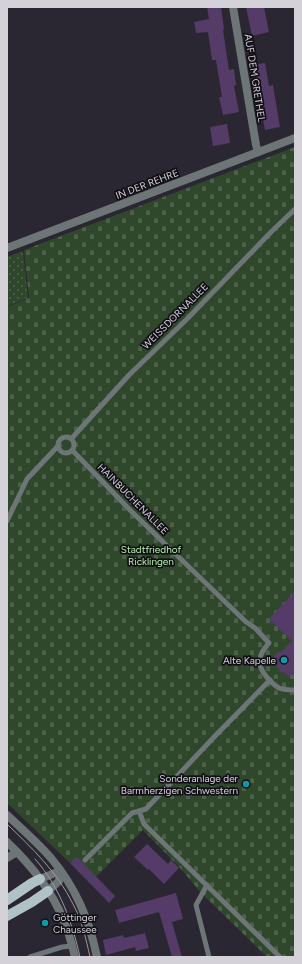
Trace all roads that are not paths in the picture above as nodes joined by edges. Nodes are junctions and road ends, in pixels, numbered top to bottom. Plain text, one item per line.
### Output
1 (234, 7) edge
2 (295, 138) edge
3 (258, 152) junction
4 (295, 209) edge
5 (7, 248) edge
6 (71, 439) junction
7 (58, 446) junction
8 (72, 450) junction
9 (7, 521) edge
10 (270, 680) junction
11 (295, 690) edge
12 (140, 811) junction
13 (7, 815) edge
14 (7, 842) edge
15 (17, 852) junction
16 (7, 858) edge
17 (85, 860) dead end
18 (60, 871) junction
19 (40, 879) junction
20 (207, 885) junction
21 (48, 891) junction
22 (7, 900) edge
23 (7, 916) edge
24 (72, 946) junction
25 (30, 957) edge
26 (75, 957) edge
27 (97, 957) edge
28 (209, 957) edge
29 (280, 957) edge

1 - 3 street, AUF DEM GRETHEL
2 - 3 street, IN DER REHRE
3 - 5 street, IN DER REHRE
4 - 6 lane, WEISSDORNALLEE
6 - 7 lane
6 - 8 lane
7 - 8 lane
7 - 9 lane
8 - 10 lane, HAINBUCHENALLEE
10 - 11 lane
10 - 12 lane
12 - 17 lane
12 - 20 lane
13 - 18 street
14 - 15 street
15 - 16 street
15 - 19 street
18 - 19 street
18 - 21 street
18 - 27 street
19 - 21 street
19 - 22 main road
20 - 28 lane
20 - 29 lane
21 - 23 main road
21 - 24 street
24 - 25 lane
24 - 26 street

